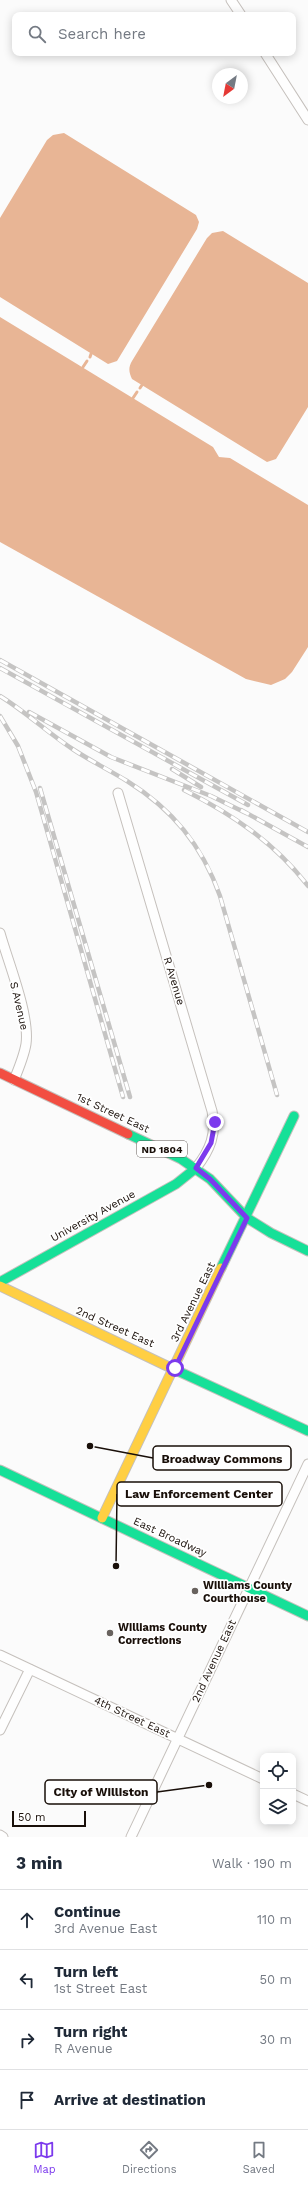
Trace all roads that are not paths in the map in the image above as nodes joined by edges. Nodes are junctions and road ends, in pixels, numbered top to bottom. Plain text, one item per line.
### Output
1 (231, 0) edge
2 (239, 12) edge
3 (267, 56) edge
4 (308, 120) edge
5 (118, 793) dead end
6 (0, 933) edge
7 (0, 1073) edge
8 (14, 1080) junction
9 (294, 1116) dead end
10 (196, 1168) junction
11 (247, 1218) junction
12 (308, 1251) edge
13 (0, 1282) edge
14 (0, 1286) edge
15 (175, 1368) junction
16 (308, 1430) edge
17 (308, 1464) edge
18 (0, 1470) edge
19 (102, 1518) junction
20 (249, 1588) junction
21 (308, 1616) edge
22 (0, 1655) edge
23 (30, 1669) junction
24 (0, 1730) edge
25 (178, 1739) junction
26 (260, 1778) edge
27 (296, 1795) edge
28 (308, 1801) edge
29 (0, 1836) edge
30 (3, 1837) edge
31 (131, 1837) edge

1 - 2 street
3 - 4 street
5 - 10 street, R Avenue
6 - 8 street, S Avenue
7 - 8 street, 1st Street East / ND 1804
8 - 10 street, 1st Street East / ND 1804
9 - 11 street, 3rd Avenue East
10 - 11 street, 1st Street East / ND 1804
10 - 13 street, University Avenue
11 - 12 street, 1st Street East / ND 1804
11 - 15 street, 3rd Avenue East
14 - 15 street, 2nd Street East
15 - 16 street, 2nd Street East
15 - 19 street, 3rd Avenue East
17 - 20 street, 2nd Avenue East
18 - 19 street, East Broadway
19 - 20 street, East Broadway
20 - 21 street, East Broadway
20 - 25 street, 2nd Avenue East
22 - 23 street, 4th Street East
23 - 24 street
23 - 25 street, 4th Street East
25 - 26 street, 4th Street East
25 - 31 street, 2nd Avenue East
27 - 28 street
29 - 30 street

